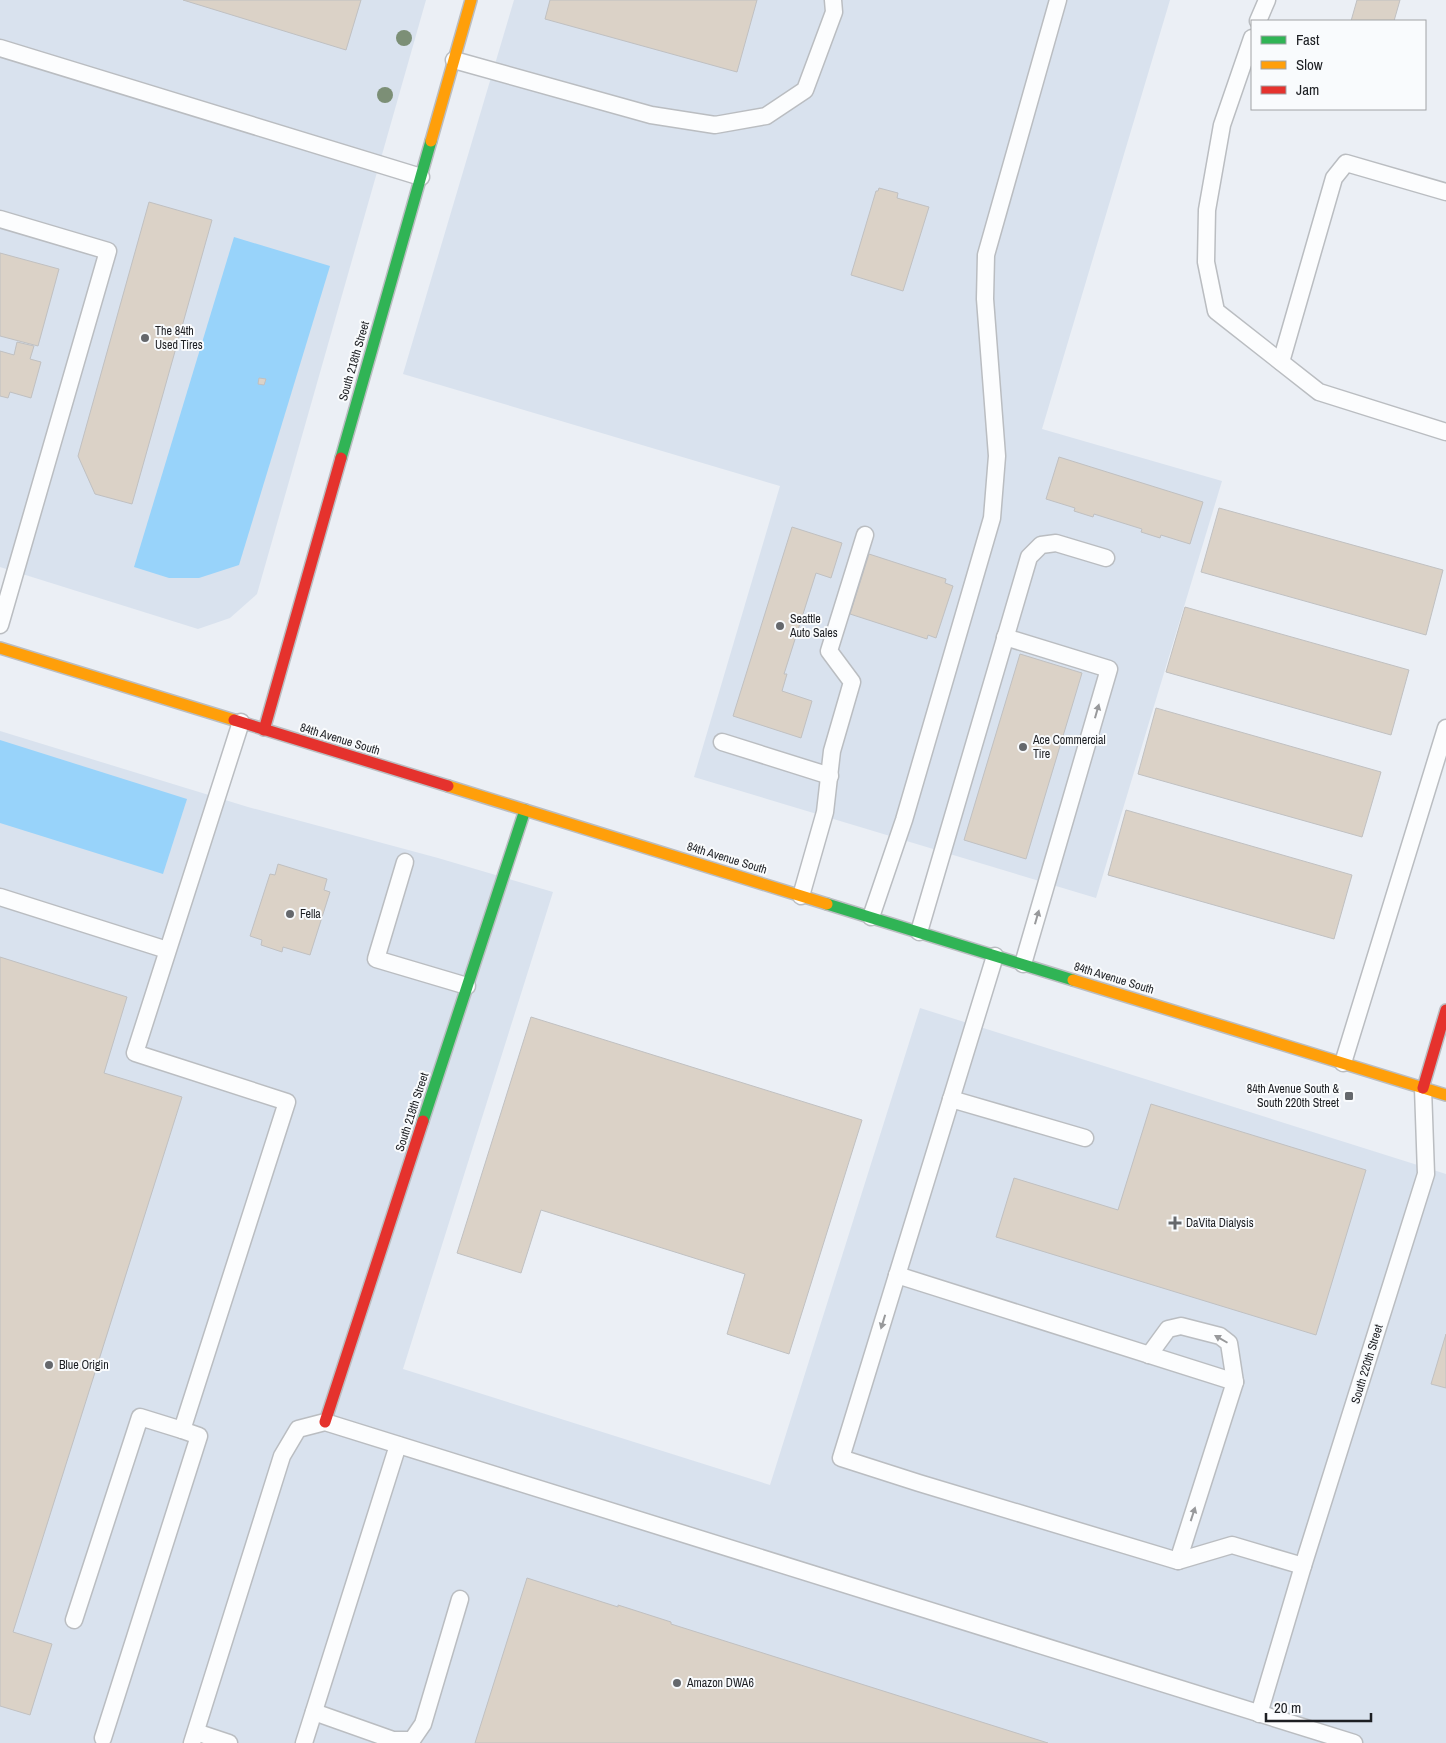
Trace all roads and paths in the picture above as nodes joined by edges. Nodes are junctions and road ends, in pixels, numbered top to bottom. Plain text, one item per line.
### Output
1 (471, 0) edge
2 (833, 0) edge
3 (1058, 0) edge
4 (1267, 0) edge
5 (1258, 20) edge
6 (1251, 41) edge
7 (0, 48) edge
8 (454, 60) junction
9 (421, 177) junction
10 (1446, 192) edge
11 (0, 219) edge
12 (1282, 362) junction
13 (1446, 432) edge
14 (865, 535) dead end
15 (1106, 558) dead end
16 (0, 625) edge
17 (1005, 637) junction
18 (0, 648) edge
19 (241, 722) junction
20 (1446, 728) edge
21 (264, 730) junction
22 (722, 742) dead end
23 (830, 776) junction
24 (524, 810) junction
25 (405, 862) dead end
26 (801, 896) junction
27 (0, 897) edge
28 (871, 917) junction
29 (919, 932) junction
30 (167, 950) junction
31 (995, 956) junction
32 (1023, 964) junction
33 (467, 986) junction
34 (1446, 1010) edge
35 (1343, 1063) junction
36 (1423, 1088) junction
37 (1446, 1095) edge
38 (951, 1099) junction
39 (1085, 1138) dead end
40 (897, 1275) junction
41 (1149, 1355) junction
42 (1235, 1382) junction
43 (325, 1422) junction
44 (182, 1430) junction
45 (398, 1445) junction
46 (1178, 1561) junction
47 (1303, 1566) junction
48 (460, 1599) dead end
49 (74, 1620) dead end
50 (314, 1712) junction
51 (1260, 1714) junction
52 (194, 1737) edge
53 (103, 1738) dead end
54 (229, 1743) edge
55 (304, 1743) edge
56 (1354, 1743) edge

1 - 8 main road, South 218th Street
2 - 8 lane
3 - 28 lane
4 - 5 lane
6 - 12 lane
7 - 9 lane
8 - 9 main road, South 218th Street
9 - 21 main road, South 218th Street
10 - 12 lane
11 - 16 lane
12 - 13 lane
14 - 23 lane
15 - 17 lane
17 - 29 lane
32 -> 17 lane
18 - 19 main road, 84th Avenue South
19 - 21 main road, 84th Avenue South
19 - 30 lane
20 - 35 lane
21 - 24 main road, 84th Avenue South
22 - 23 lane
23 - 26 lane
24 - 26 main road, 84th Avenue South
24 - 33 main road, South 218th Street
25 - 33 lane
26 - 28 main road, 84th Avenue South
27 - 30 lane
28 - 29 main road, 84th Avenue South
29 - 31 main road, 84th Avenue South
30 - 44 lane
31 - 32 main road, 84th Avenue South
31 - 38 lane
32 - 35 main road, 84th Avenue South
33 - 43 main road, South 218th Street
34 - 36 main road, South 220th Street
35 - 36 main road, 84th Avenue South
36 - 37 main road, 84th Avenue South
36 - 47 lane, South 220th Street
38 - 39 lane
38 - 40 lane
40 - 41 lane
40 -> 46 lane
41 - 42 lane
42 -> 41 lane
46 -> 42 lane
43 - 45 lane
43 - 52 lane
44 - 49 lane
44 - 53 lane
45 - 50 lane
45 - 51 lane
46 - 47 lane
47 - 51 lane, South 220th Street
48 - 50 lane
50 - 55 lane
51 - 56 lane
52 - 54 lane

